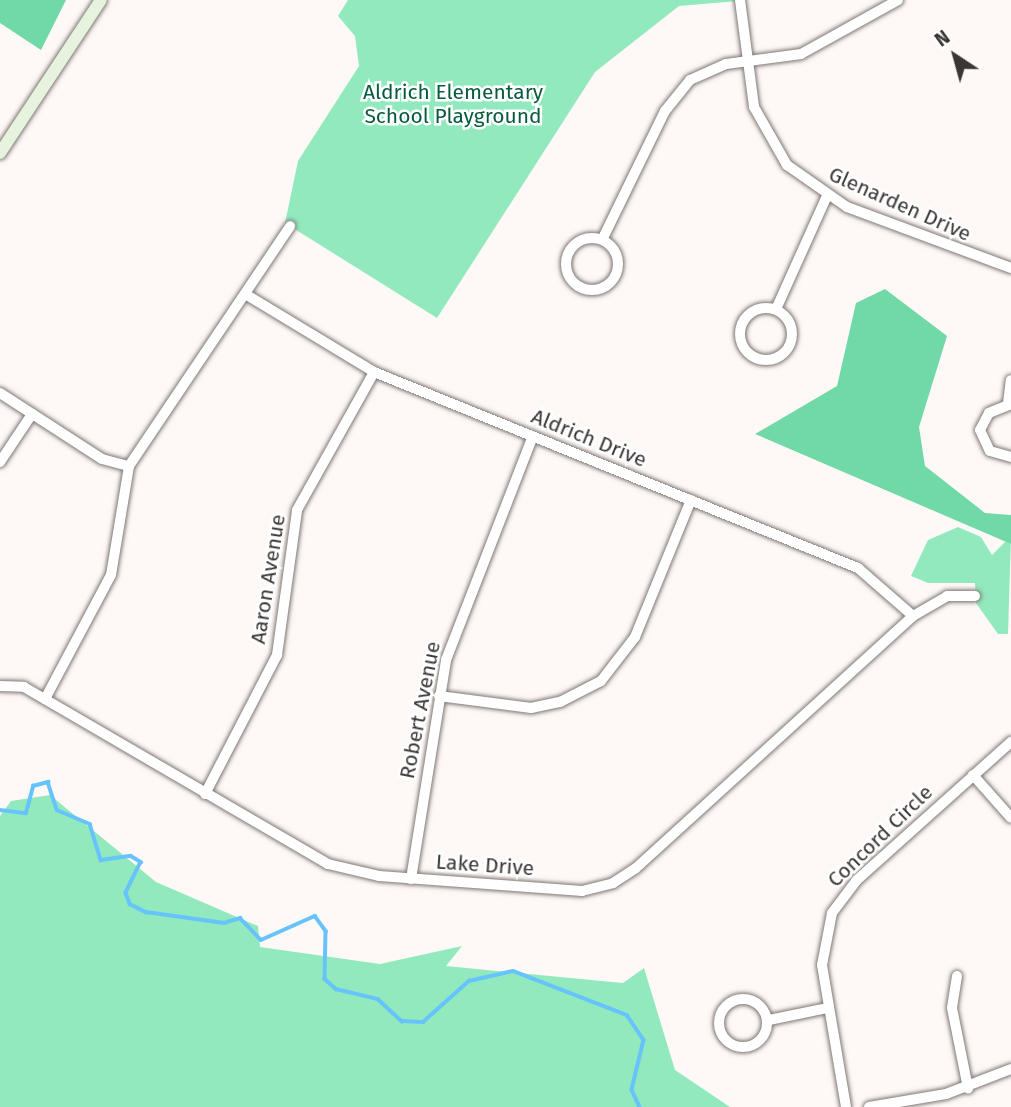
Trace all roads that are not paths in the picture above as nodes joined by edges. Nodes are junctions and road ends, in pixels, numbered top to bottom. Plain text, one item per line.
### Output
1 (101, 0) edge
2 (740, 0) edge
3 (898, 0) edge
4 (746, 60) junction
5 (0, 153) edge
6 (827, 196) junction
7 (290, 226) dead end
8 (603, 238) junction
9 (1011, 268) edge
10 (247, 295) junction
11 (777, 307) junction
12 (374, 372) junction
13 (1011, 380) edge
14 (0, 393) edge
15 (1010, 403) edge
16 (32, 414) junction
17 (533, 436) junction
18 (1011, 457) edge
19 (0, 462) edge
20 (129, 466) junction
21 (691, 500) junction
22 (975, 596) dead end
23 (913, 616) junction
24 (0, 686) edge
25 (439, 696) junction
26 (45, 699) junction
27 (1011, 742) edge
28 (973, 775) junction
29 (205, 794) junction
30 (1011, 818) edge
31 (411, 879) junction
32 (957, 976) dead end
33 (827, 1008) junction
34 (769, 1020) junction
35 (1011, 1069) edge
36 (968, 1088) junction
37 (846, 1107) edge
38 (869, 1107) edge

1 - 5 main road
2 - 4 street, Glenarden Drive
3 - 4 street
4 - 6 street, Glenarden Drive
4 - 8 street
6 - 9 street, Glenarden Drive
6 - 11 street
7 - 10 street
8 - 8 street
10 - 12 street, Aldrich Drive
10 - 20 street
11 - 11 street
12 - 17 street, Aldrich Drive
12 - 29 street, Aaron Avenue
13 - 15 street
14 - 16 street
15 - 18 street
16 - 19 street
16 - 20 street
17 - 21 street, Aldrich Drive
17 - 25 street, Robert Avenue
20 - 26 street
21 - 23 street, Aldrich Drive
21 - 25 street
22 - 23 street, Lake Drive
23 - 31 street, Lake Drive
24 - 26 street, Lake Drive
25 - 31 street, Robert Avenue
26 - 29 street, Lake Drive
27 - 28 street, Concord Circle
28 - 30 street
28 - 33 street, Concord Circle
29 - 31 street, Lake Drive
32 - 36 street
33 - 34 street
33 - 37 street, Concord Circle
34 - 34 street
35 - 36 street
36 - 38 street

